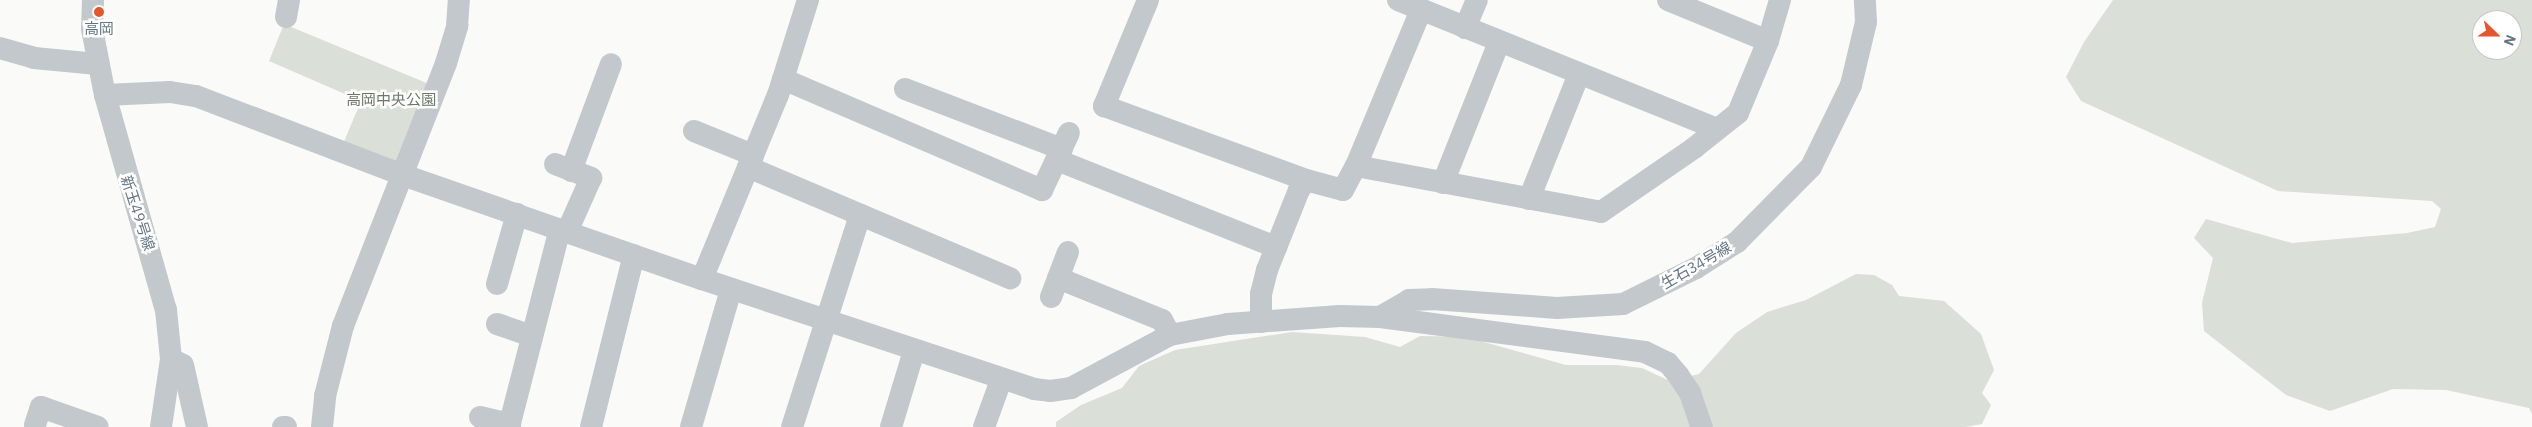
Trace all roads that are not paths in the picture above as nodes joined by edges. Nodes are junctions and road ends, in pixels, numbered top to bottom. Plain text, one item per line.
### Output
1 (93, 0) edge
2 (459, 0) edge
3 (808, 0) edge
4 (1148, 0) edge
5 (1398, 0) edge
6 (1477, 0) edge
7 (1668, 0) edge
8 (1780, 0) edge
9 (1865, 0) edge
10 (1420, 10) junction
11 (1465, 28) junction
12 (1768, 41) junction
13 (1500, 42) junction
14 (0, 48) edge
15 (98, 64) junction
16 (602, 70) dead end
17 (1579, 74) junction
18 (783, 79) junction
19 (905, 89) dead end
20 (105, 95) junction
21 (1717, 129) junction
22 (694, 131) dead end
23 (1063, 147) junction
24 (751, 161) junction
25 (1356, 166) junction
26 (403, 175) junction
27 (1306, 180) junction
28 (1442, 183) junction
29 (1529, 199) junction
30 (517, 214) junction
31 (860, 215) junction
32 (563, 230) junction
33 (1276, 247) junction
34 (1068, 252) dead end
35 (634, 255) junction
36 (1010, 278) dead end
37 (702, 280) junction
38 (497, 284) dead end
39 (731, 289) junction
40 (1380, 317) junction
41 (824, 321) junction
42 (1261, 322) junction
43 (497, 324) dead end
44 (1170, 335) junction
45 (532, 336) junction
46 (914, 351) junction
47 (170, 359) junction
48 (1001, 380) junction
49 (480, 417) dead end
50 (35, 425) dead end
51 (509, 426) edge
52 (98, 427) edge
53 (161, 427) edge
54 (197, 427) edge
55 (322, 427) edge
56 (591, 427) edge
57 (691, 427) edge
58 (792, 427) edge
59 (891, 427) edge
60 (984, 427) edge
61 (1702, 427) edge

1 - 15 street, 新玉49号線
2 - 26 street
3 - 18 street
4 - 27 street
5 - 10 street
6 - 11 street
7 - 12 street
8 - 12 street
9 - 40 street, 生石34号線
10 - 11 street
10 - 25 street
11 - 13 street
12 - 21 street
13 - 17 street
13 - 28 street
14 - 15 street
15 - 20 street, 新玉49号線
16 - 32 street
17 - 21 street
17 - 29 street
18 - 23 street
18 - 24 street
19 - 23 street
20 - 26 street
20 - 47 street, 新玉49号線
21 - 29 street
22 - 24 street
23 - 33 street
24 - 31 street
24 - 37 street
25 - 27 street
25 - 28 street
26 - 30 street
26 - 55 street
27 - 33 street
28 - 29 street
30 - 32 street
30 - 38 street
31 - 36 street
31 - 41 street
32 - 35 street
32 - 45 street
33 - 42 street
34 - 44 street
35 - 37 street
35 - 56 street
37 - 39 street
39 - 41 street
39 - 57 street
40 - 42 street
40 - 61 street
41 - 46 street
41 - 58 street
42 - 44 street
43 - 45 street
44 - 48 street
45 - 51 street
46 - 48 street
46 - 59 street
47 - 53 street, 新玉49号線
47 - 54 street
48 - 60 street
49 - 51 street
50 - 52 street

